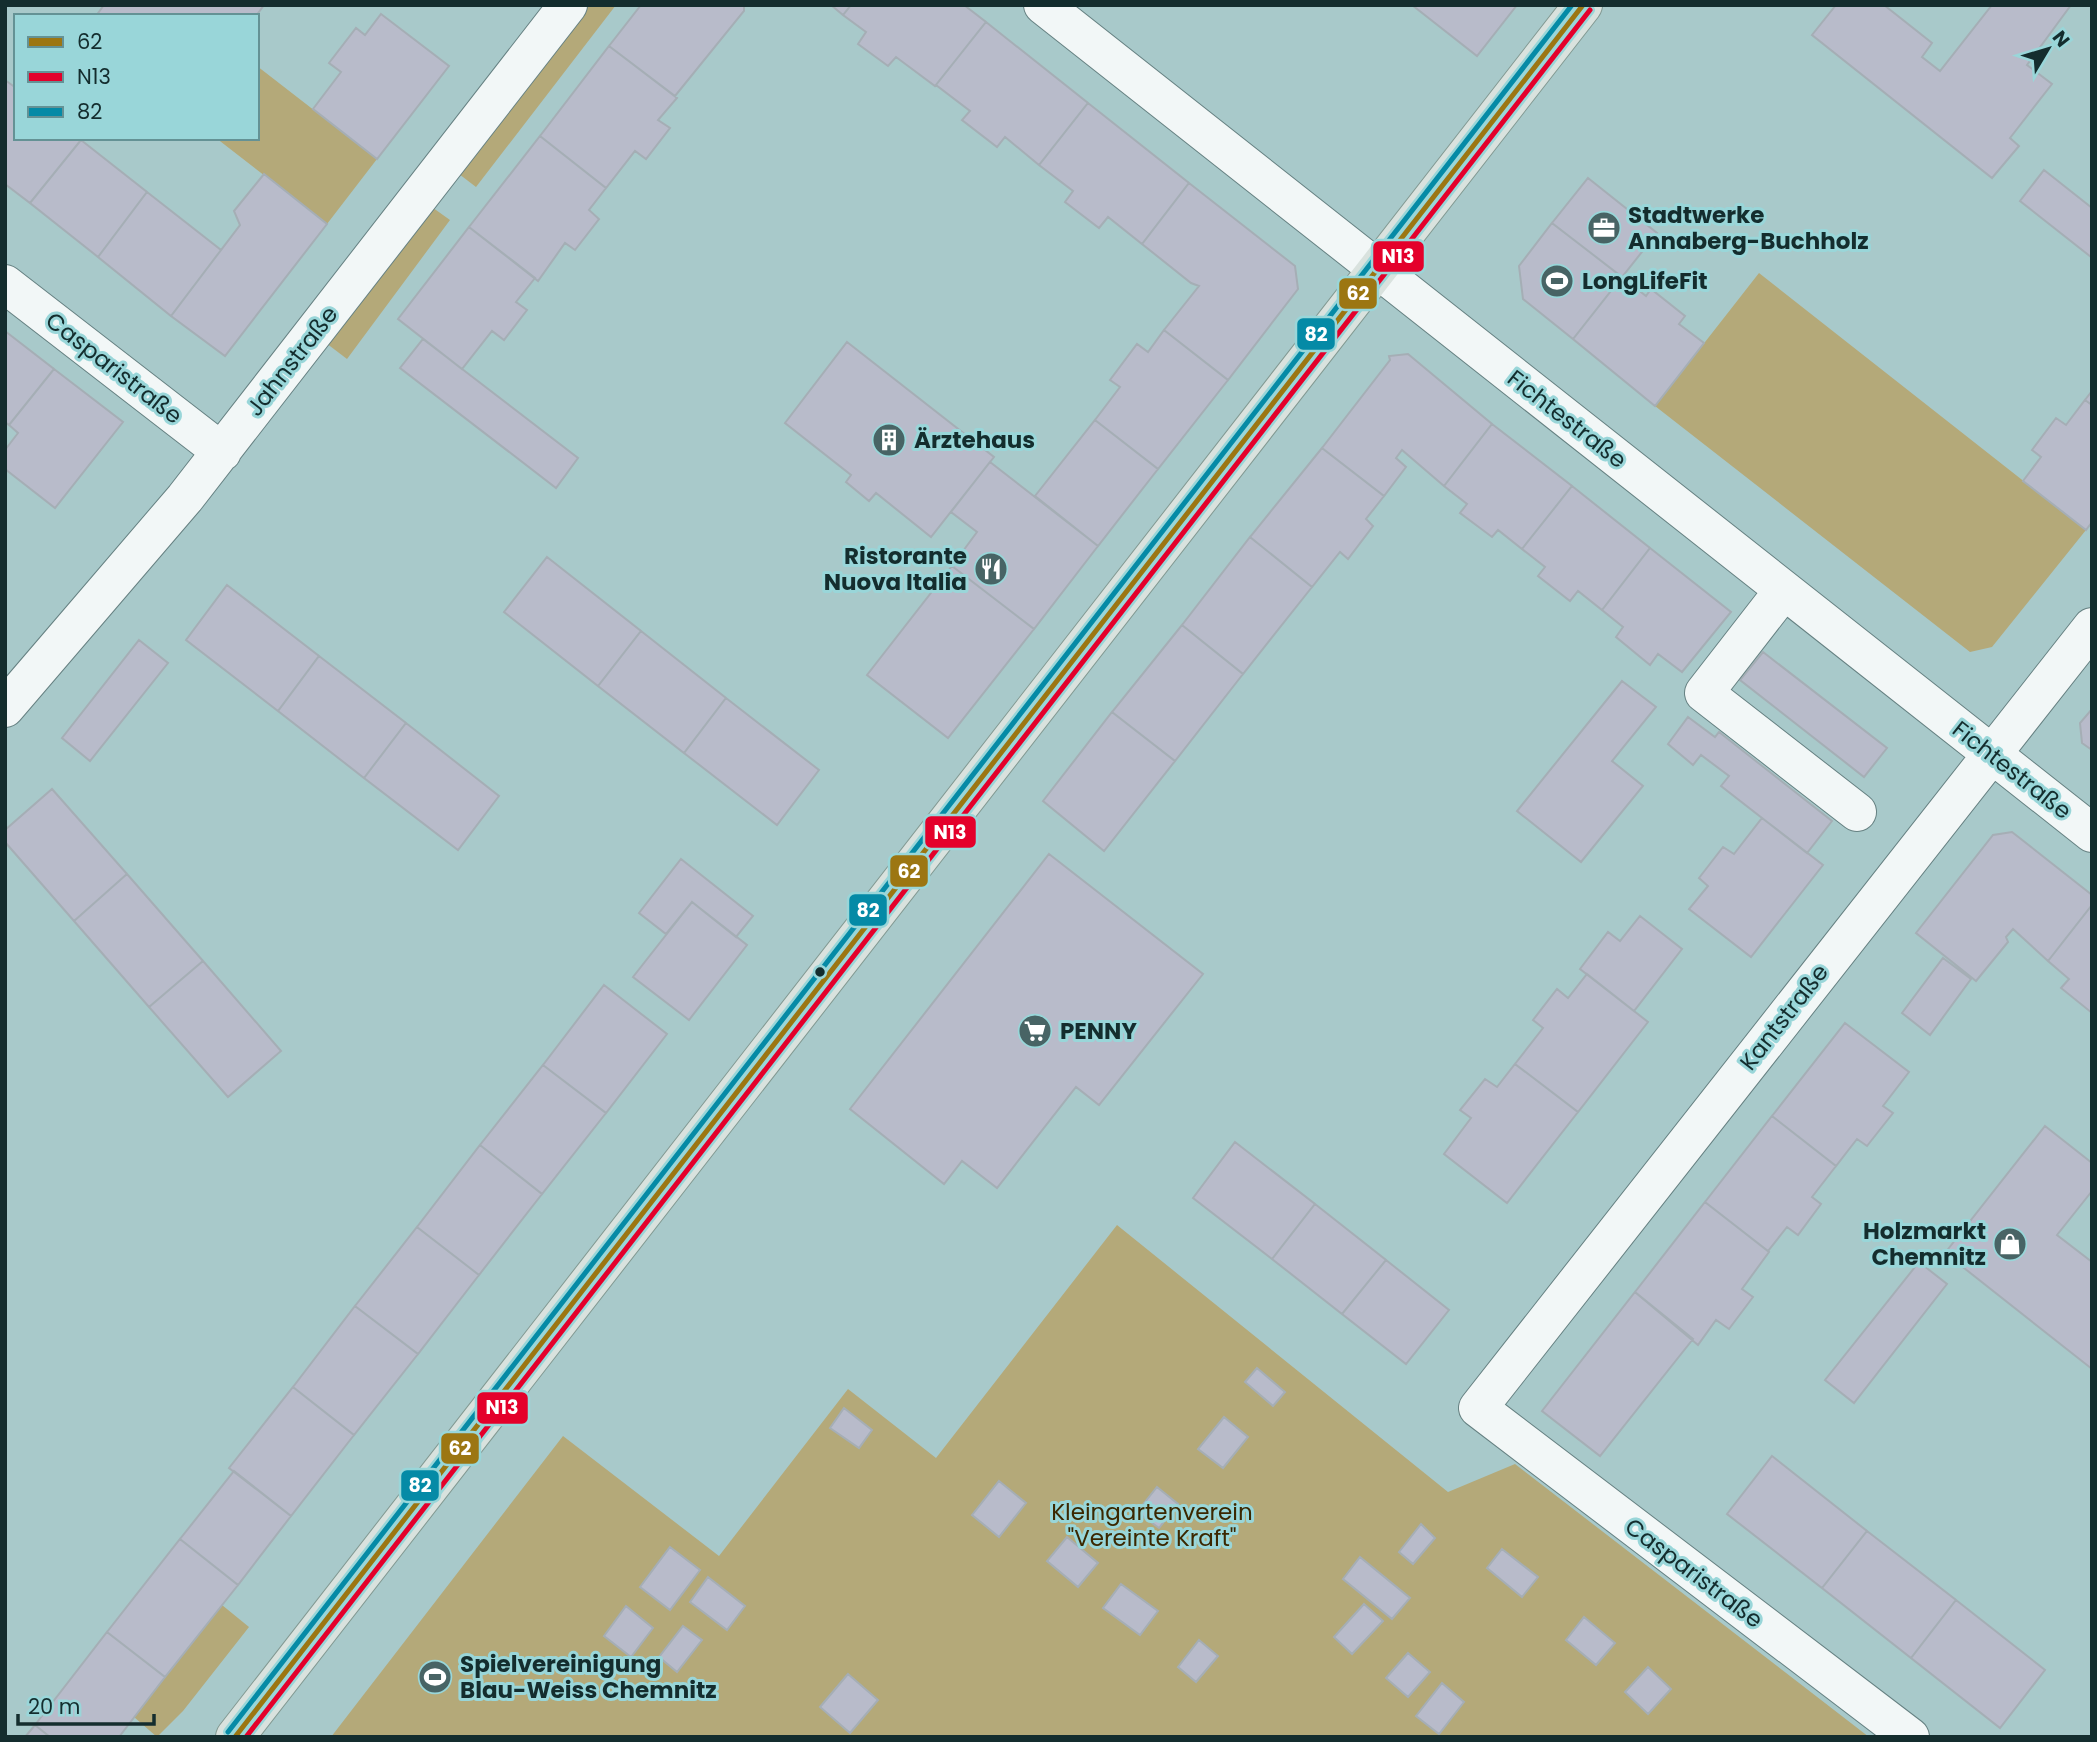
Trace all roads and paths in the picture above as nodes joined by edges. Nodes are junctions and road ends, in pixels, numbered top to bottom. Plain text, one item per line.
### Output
1 (568, 5) edge
2 (1043, 5) edge
3 (1583, 5) edge
4 (1377, 270) junction
5 (5, 285) edge
6 (222, 452) junction
7 (1784, 590) junction
8 (2092, 626) edge
9 (5, 708) edge
10 (1991, 754) junction
11 (1857, 812) dead end
12 (2092, 833) edge
13 (1478, 1408) joint
14 (235, 1737) edge
15 (1910, 1737) edge

1 - 6 street, Jahnstraße
2 - 4 street, Fichtestraße
3 - 4 main road
4 - 7 street, Fichtestraße
4 - 14 main road
5 - 6 street, Casparistraße
6 - 9 street, Jahnstraße
7 - 10 street, Fichtestraße
7 - 11 street
8 - 10 street, Kantstraße
10 - 12 street, Fichtestraße
10 - 13 street, Kantstraße
13 - 15 street, Casparistraße

